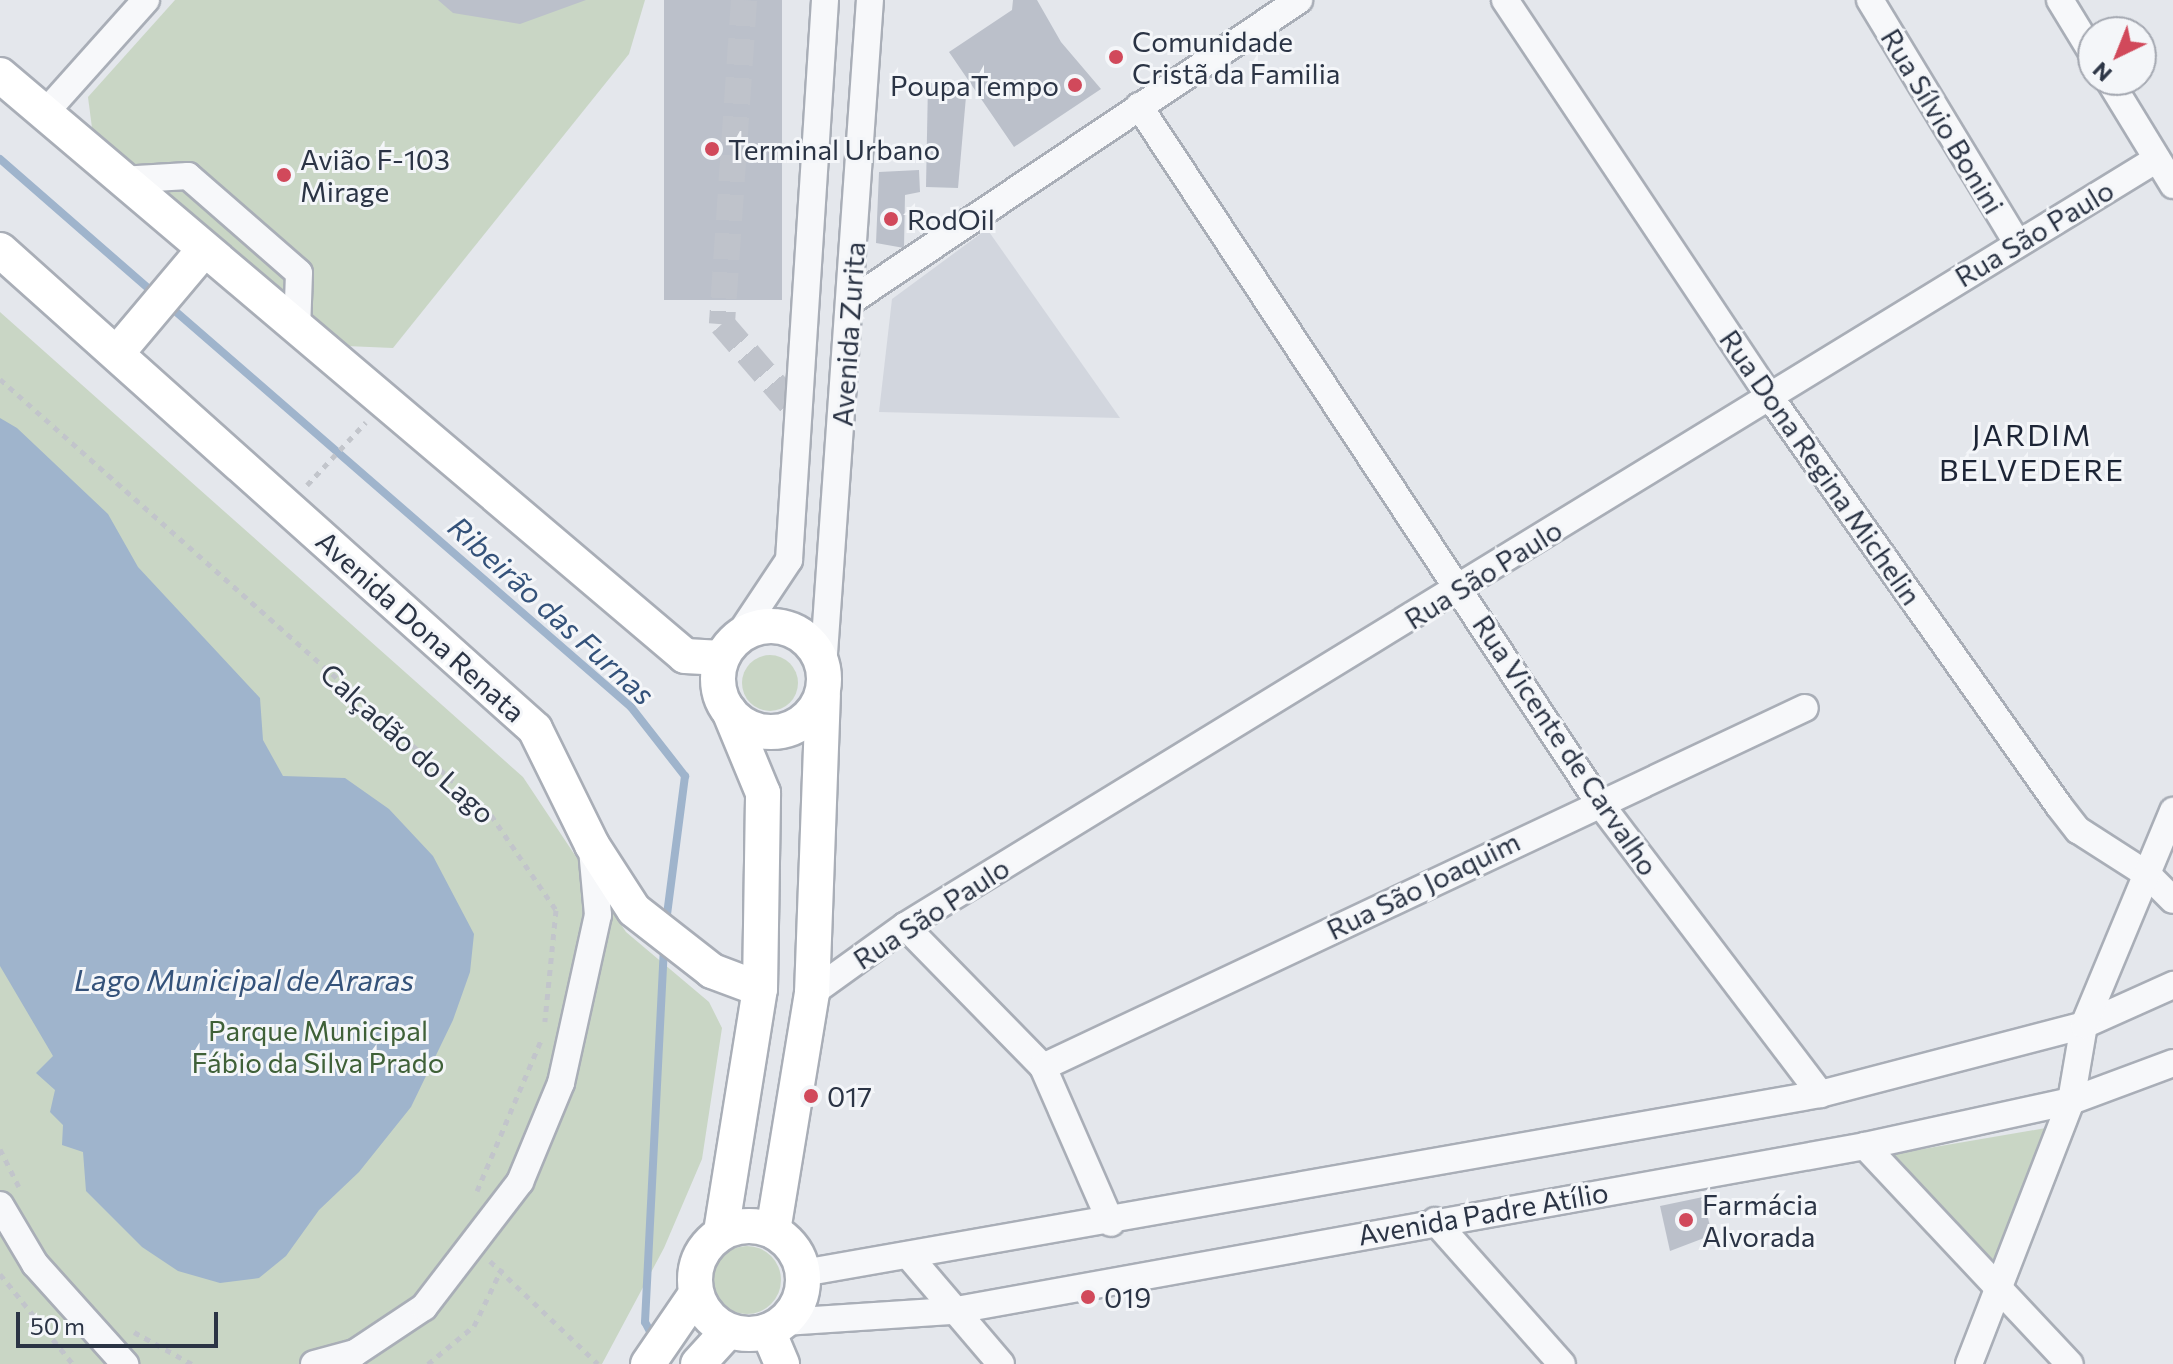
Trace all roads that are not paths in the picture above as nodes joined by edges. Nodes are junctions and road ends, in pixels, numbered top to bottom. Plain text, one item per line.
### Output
1 (146, 0) edge
2 (825, 0) edge
3 (870, 0) edge
4 (1299, 0) edge
5 (1505, 0) edge
6 (1870, 0) edge
7 (2060, 0) edge
8 (2077, 28) edge
9 (0, 75) edge
10 (2119, 96) edge
11 (1139, 106) junction
12 (44, 114) junction
13 (2157, 159) junction
14 (120, 180) junction
15 (2173, 185) edge
16 (2017, 243) junction
17 (0, 250) edge
18 (193, 262) junction
19 (851, 301) junction
20 (297, 331) junction
21 (117, 353) junction
22 (1770, 397) junction
23 (1459, 589) junction
24 (730, 648) junction
25 (823, 681) junction
26 (1805, 708) dead end
27 (729, 711) junction
28 (1598, 801) junction
29 (2173, 811) edge
30 (592, 845) junction
31 (2148, 875) junction
32 (2173, 900) edge
33 (905, 926) junction
34 (2173, 985) edge
35 (760, 989) junction
36 (812, 993) junction
37 (2084, 1025) junction
38 (2173, 1063) edge
39 (1043, 1067) junction
40 (1820, 1094) junction
41 (2071, 1101) junction
42 (1865, 1146) junction
43 (11, 1198) edge
44 (1435, 1221) junction
45 (1111, 1223) junction
46 (773, 1231) junction
47 (721, 1232) junction
48 (908, 1255) junction
49 (803, 1273) junction
50 (2001, 1289) junction
51 (696, 1294) junction
52 (951, 1311) junction
53 (776, 1326) junction
54 (728, 1331) junction
55 (1539, 1354) edge
56 (125, 1364) edge
57 (314, 1364) edge
58 (648, 1364) edge
59 (698, 1364) edge
60 (782, 1364) edge
61 (1001, 1364) edge
62 (1562, 1364) edge
63 (1969, 1364) edge
64 (2070, 1364) edge

1 - 12 street
2 - 24 street, Avenida Zurita
3 - 19 street, Avenida Zurita
4 - 11 street
5 - 22 street, Rua Dona Regina Michelin
6 - 16 street, Rua Sílvio Bonini
7 - 8 street
9 - 12 main road
10 - 13 street
11 - 19 street
11 - 23 street, Rua Vicente de Carvalho
12 - 14 main road
13 - 15 street
13 - 16 street, Rua São Paulo
14 - 18 main road
14 - 20 street
16 - 22 street, Rua São Paulo
17 - 21 main road, Avenida Dona Renata
18 - 20 main road
18 - 21 main road
19 - 25 street, Avenida Zurita
20 - 24 main road
21 - 30 main road, Avenida Dona Renata
22 - 23 street, Rua São Paulo
22 - 31 street, Rua Dona Regina Michelin
23 - 28 street, Rua Vicente de Carvalho
23 - 33 street, Rua São Paulo
24 - 25 main road
24 - 27 main road
25 - 27 main road
25 - 36 main road
26 - 28 street, Rua São Joaquim
27 - 35 main road
28 - 39 street, Rua São Joaquim
28 - 40 street, Rua Vicente de Carvalho
29 - 31 street
30 - 35 main road, Avenida Dona Renata
30 - 57 street
31 - 32 street, Rua Dona Regina Michelin
31 - 37 street
33 - 36 street, Rua São Paulo
33 - 39 street
34 - 37 street, Avenida Padre Atílio
35 - 47 main road
36 - 46 main road
37 - 40 street, Avenida Padre Atílio
37 - 41 street
38 - 41 street, Avenida Padre Atílio
39 - 45 street
40 - 45 street, Avenida Padre Atílio
41 - 42 street, Avenida Padre Atílio
41 - 50 street
42 - 44 street, Avenida Padre Atílio
42 - 50 street
43 - 56 street
44 - 52 street, Avenida Padre Atílio
44 - 55 street
45 - 48 street, Avenida Padre Atílio
46 - 47 main road
46 - 49 main road
47 - 51 main road
48 - 49 street, Avenida Padre Atílio
48 - 52 street
49 - 53 main road
50 - 63 street
50 - 64 street
51 - 54 main road
51 - 58 main road
52 - 53 street, Avenida Padre Atílio
52 - 61 street
53 - 54 main road
53 - 60 main road
54 - 59 main road
55 - 62 street

